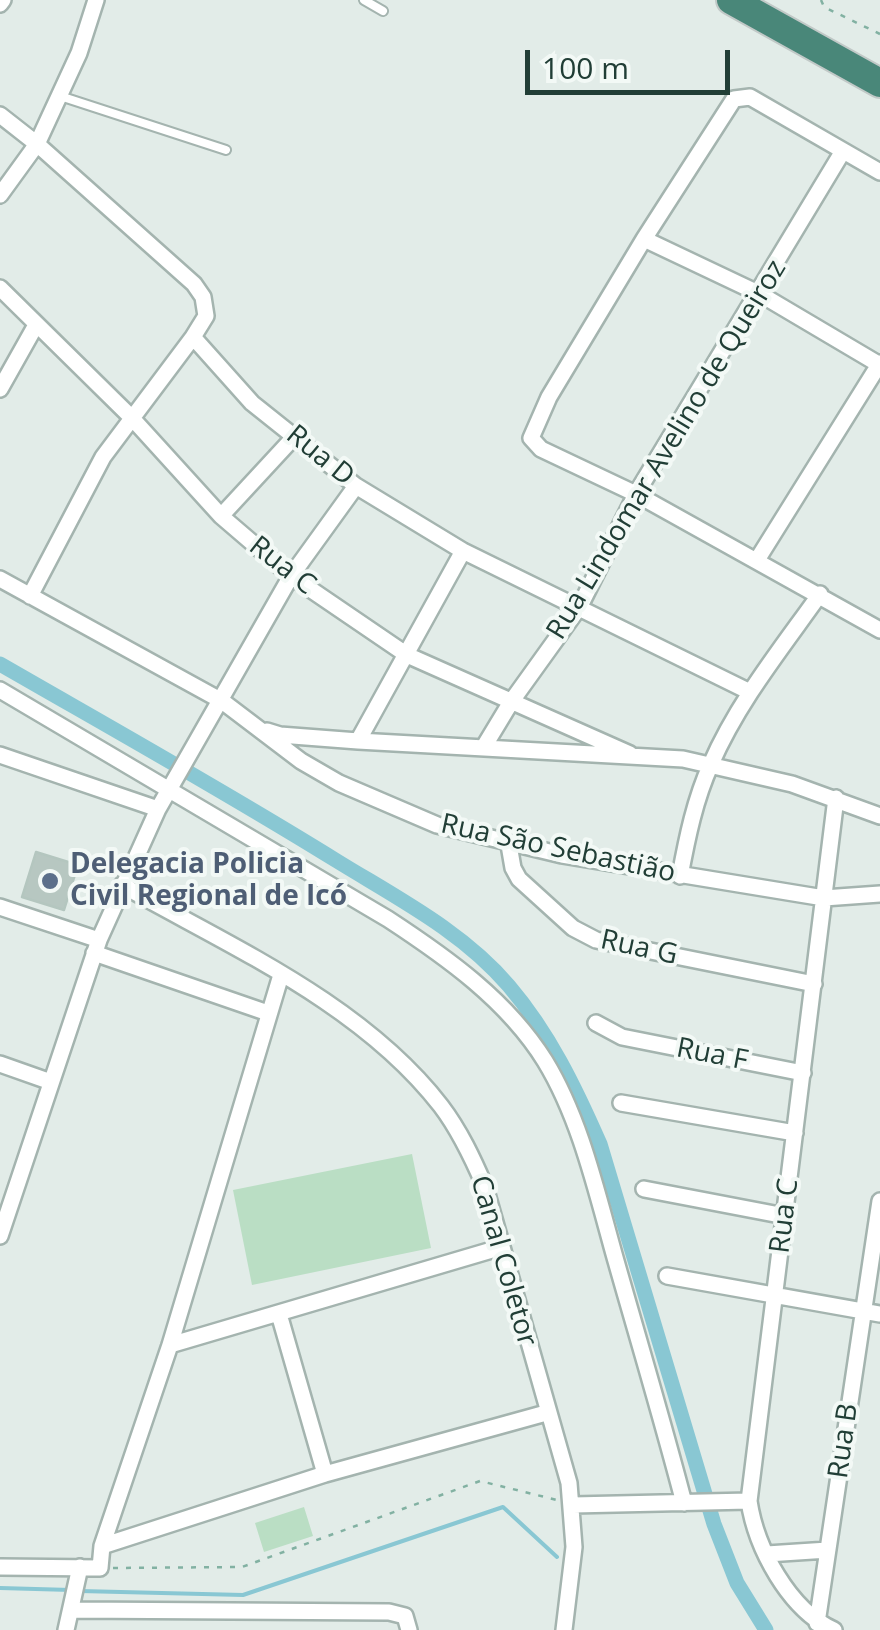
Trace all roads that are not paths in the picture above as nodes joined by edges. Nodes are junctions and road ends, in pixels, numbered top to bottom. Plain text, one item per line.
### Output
1 (96, 0) edge
2 (364, 0) edge
3 (730, 0) edge
4 (383, 11) dead end
5 (880, 83) edge
6 (60, 96) junction
7 (0, 115) edge
8 (37, 144) junction
9 (226, 150) dead end
10 (843, 151) junction
11 (880, 172) edge
12 (0, 195) edge
13 (644, 239) junction
14 (0, 288) edge
15 (760, 294) junction
16 (36, 325) junction
17 (192, 336) junction
18 (880, 364) edge
19 (0, 389) edge
20 (131, 417) junction
21 (295, 436) junction
22 (356, 486) junction
23 (636, 494) junction
24 (221, 516) junction
25 (463, 551) junction
26 (757, 560) junction
27 (291, 576) junction
28 (0, 579) edge
29 (820, 594) junction
30 (30, 596) junction
31 (580, 606) junction
32 (877, 623) edge
33 (407, 655) junction
34 (0, 690) edge
35 (750, 692) junction
36 (222, 701) junction
37 (511, 702) junction
38 (258, 728) junction
39 (358, 740) junction
40 (485, 746) junction
41 (630, 754) junction
42 (0, 756) edge
43 (711, 764) junction
44 (171, 786) junction
45 (836, 798) junction
46 (158, 809) junction
47 (880, 816) edge
48 (509, 845) junction
49 (680, 876) junction
50 (122, 886) junction
51 (880, 894) edge
52 (824, 898) junction
53 (0, 906) edge
54 (96, 947) junction
55 (281, 975) junction
56 (814, 984) junction
57 (268, 1013) junction
58 (596, 1023) dead end
59 (0, 1064) edge
60 (802, 1073) junction
61 (51, 1082) junction
62 (621, 1103) dead end
63 (795, 1134) junction
64 (644, 1189) dead end
65 (880, 1200) edge
66 (785, 1216) junction
67 (2, 1224) edge
68 (502, 1247) junction
69 (667, 1276) dead end
70 (774, 1296) junction
71 (872, 1312) edge
72 (279, 1314) junction
73 (170, 1345) junction
74 (546, 1413) junction
75 (326, 1474) junction
76 (749, 1501) junction
77 (689, 1503) junction
78 (572, 1505) junction
79 (102, 1546) junction
80 (828, 1550) junction
81 (767, 1554) junction
82 (0, 1566) edge
83 (79, 1572) junction
84 (73, 1606) junction
85 (223, 1613) junction
86 (817, 1622) junction
87 (66, 1630) edge
88 (218, 1630) edge
89 (409, 1630) edge
90 (564, 1630) edge
91 (834, 1630) edge

1 - 6 street
2 - 4 lane
3 - 5 highway
6 - 8 street
6 - 9 lane
7 - 8 street
8 - 12 street
8 - 17 street
10 - 11 street
10 - 13 street
10 - 15 street, Rua Lindomar Avelino de Queiroz
13 - 15 street
13 - 23 street
14 - 16 street, Rua C
15 - 18 street
15 - 23 street, Rua Lindomar Avelino de Queiroz
16 - 19 street
16 - 20 street, Rua C
17 - 20 street
17 - 21 street, Rua D
18 - 26 street
20 - 24 street, Rua C
20 - 30 street
21 - 22 street, Rua D
21 - 24 street
22 - 25 street, Rua D
22 - 27 street
23 - 26 street
23 - 31 street, Rua Lindomar Avelino de Queiroz
24 - 27 street, Rua C
25 - 31 street, Rua D
25 - 33 street
26 - 29 street
27 - 33 street, Rua C
27 - 36 street
28 - 30 street, Rua São Sebastião
29 - 32 street
29 - 35 street
30 - 36 street, Rua São Sebastião
31 - 35 street, Rua D
31 - 37 street, Rua Lindomar Avelino de Queiroz
33 - 37 street, Rua C
33 - 39 street
34 - 44 street
35 - 43 street
36 - 38 street, Rua São Sebastião
36 - 44 street
37 - 40 street, Rua Lindomar Avelino de Queiroz
37 - 41 street, Rua C
38 - 39 street
38 - 48 street, Rua São Sebastião
39 - 40 street
40 - 41 street
41 - 43 street
42 - 46 street
43 - 45 street
43 - 49 street
44 - 46 street
44 - 77 street
45 - 47 street
45 - 52 street, Rua C
46 - 50 street
48 - 49 street, Rua São Sebastião
48 - 56 street, Rua G
49 - 52 street, Rua São Sebastião
50 - 54 street
50 - 55 street, Canal Coletor
51 - 52 street, Rua São Sebastião
52 - 56 street, Rua C
53 - 54 street
54 - 57 street
54 - 61 street
55 - 57 street
55 - 68 street, Canal Coletor
56 - 60 street, Rua C
57 - 73 street
58 - 60 street, Rua F
59 - 61 street
60 - 63 street, Rua C
61 - 67 street
62 - 63 street
63 - 66 street, Rua C
64 - 66 street
65 - 71 street, Rua B
66 - 70 street, Rua C
68 - 72 street
68 - 74 street, Canal Coletor
69 - 70 street
70 - 71 street
70 - 76 street, Rua C
71 - 80 street, Rua B
72 - 73 street
72 - 75 street
73 - 79 street
74 - 75 street
74 - 78 street, Canal Coletor
75 - 79 street
76 - 77 street
76 - 81 street, Rua C
77 - 78 street
78 - 90 street, Canal Coletor
79 - 83 street
80 - 81 street
80 - 86 street, Rua B
81 - 86 street, Rua C
82 - 83 street
83 - 84 street
84 - 85 street
84 - 87 street
85 - 88 street
85 - 89 street
86 - 91 street

